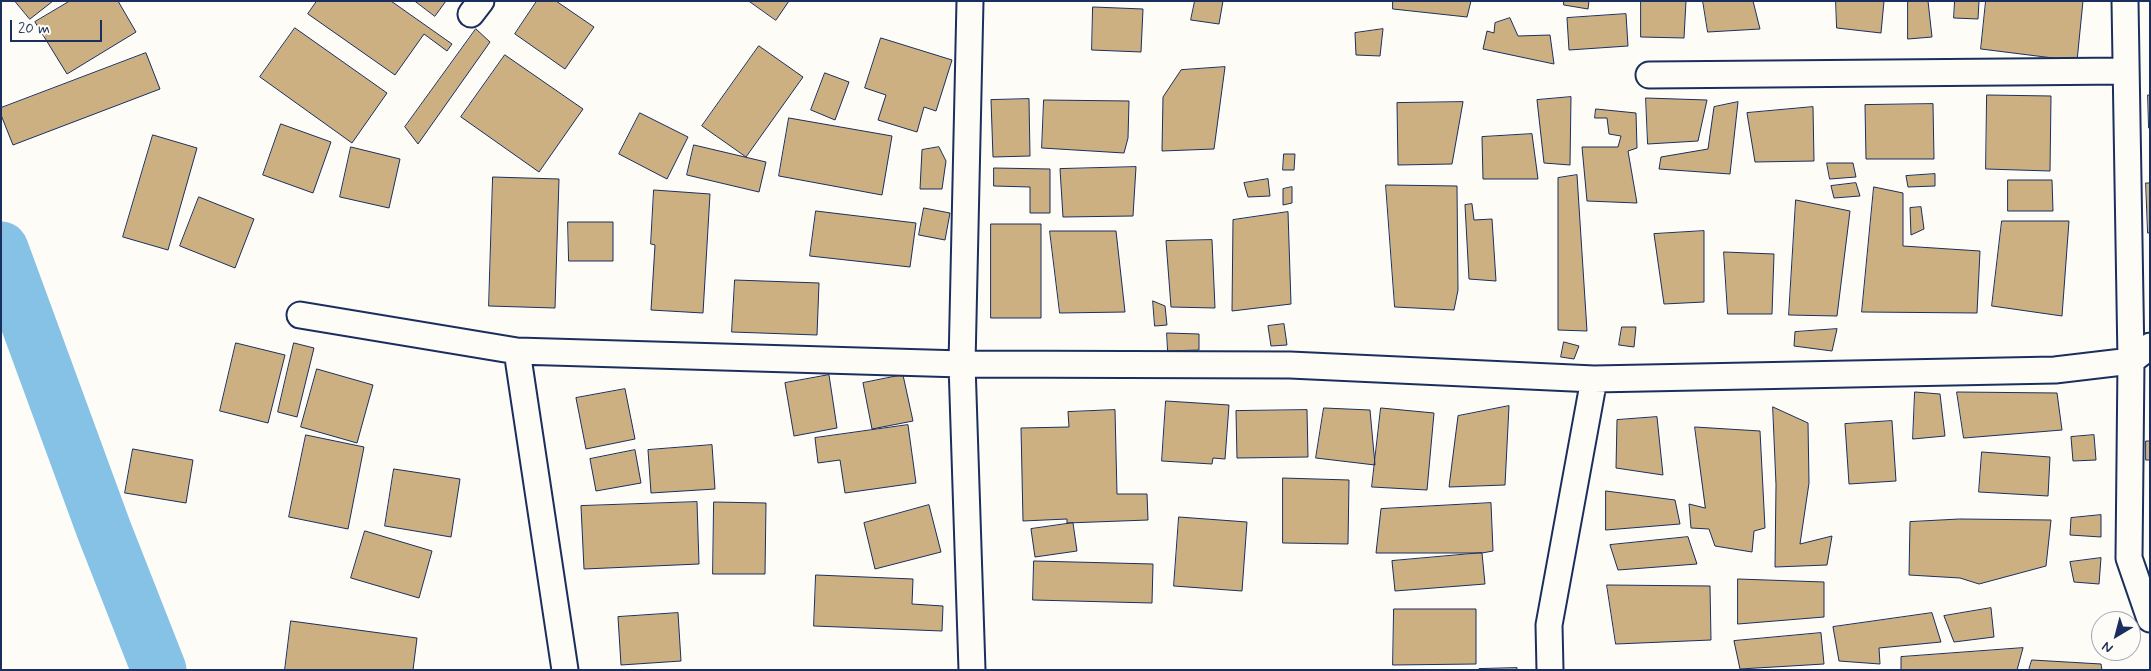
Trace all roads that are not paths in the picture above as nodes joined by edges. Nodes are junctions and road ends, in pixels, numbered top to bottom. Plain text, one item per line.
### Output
1 (970, 1) edge
2 (2125, 1) edge
3 (2126, 71) junction
4 (1649, 76) dead end
5 (300, 315) dead end
6 (517, 351) junction
7 (2140, 353) edge
8 (962, 364) junction
9 (1594, 379) junction
10 (2150, 619) edge
11 (565, 670) edge
12 (972, 670) edge
13 (1550, 670) edge

1 - 8 street
2 - 3 street
3 - 4 street
3 - 7 street
5 - 6 street
6 - 8 street
6 - 11 street
7 - 9 street
7 - 10 street
8 - 9 street
8 - 12 street
9 - 13 street

